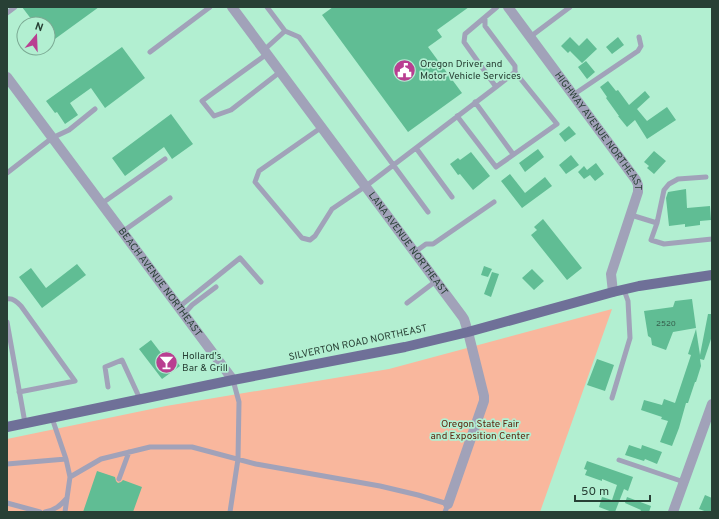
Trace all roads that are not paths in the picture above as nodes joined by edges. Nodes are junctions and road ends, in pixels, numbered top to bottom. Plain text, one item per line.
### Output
1 (15, 7) edge
2 (210, 7) edge
3 (232, 7) edge
4 (267, 7) edge
5 (497, 7) edge
6 (508, 7) edge
7 (570, 7) edge
8 (7, 13) edge
9 (485, 18) junction
10 (285, 31) junction
11 (530, 37) junction
12 (639, 38) dead end
13 (150, 52) dead end
14 (265, 52) junction
15 (280, 72) junction
16 (515, 72) junction
17 (7, 77) edge
18 (496, 87) junction
19 (573, 95) junction
20 (475, 102) junction
21 (95, 109) dead end
22 (457, 116) junction
23 (322, 127) junction
24 (52, 138) junction
25 (416, 148) junction
26 (513, 154) junction
27 (165, 159) dead end
28 (393, 165) junction
29 (7, 173) edge
30 (706, 177) dead end
31 (366, 186) junction
32 (452, 197) dead end
33 (170, 198) dead end
34 (494, 202) dead end
35 (102, 204) junction
36 (428, 212) dead end
37 (631, 214) junction
38 (657, 223) junction
39 (122, 232) junction
40 (712, 240) edge
41 (415, 252) junction
42 (712, 275) edge
43 (436, 280) junction
44 (261, 282) dead end
45 (216, 287) dead end
46 (624, 290) junction
47 (613, 292) junction
48 (7, 299) edge
49 (407, 303) dead end
50 (181, 311) junction
51 (7, 322) edge
52 (468, 332) junction
53 (233, 380) junction
54 (108, 387) dead end
55 (19, 392) junction
56 (612, 398) dead end
57 (140, 399) junction
58 (712, 404) edge
59 (52, 418) junction
60 (25, 423) junction
61 (7, 427) edge
62 (129, 452) junction
63 (66, 459) junction
64 (238, 459) junction
65 (619, 460) dead end
66 (7, 464) edge
67 (70, 477) junction
68 (120, 479) dead end
69 (684, 482) junction
70 (67, 498) junction
71 (7, 503) edge
72 (446, 508) edge
73 (40, 512) edge
74 (45, 512) edge
75 (65, 512) edge
76 (230, 512) edge
77 (673, 512) edge

1 - 8 lane
2 - 13 lane
3 - 14 street, LANA AVENUE NORTHEAST
4 - 10 lane
5 - 9 lane
6 - 11 street, HIGHWAY AVENUE NORTHEAST
7 - 11 lane
9 - 16 lane
9 - 18 lane
10 - 14 lane
10 - 28 lane
11 - 19 street, HIGHWAY AVENUE NORTHEAST
12 - 19 lane
14 - 15 street, LANA AVENUE NORTHEAST
14 - 15 lane
15 - 23 street, LANA AVENUE NORTHEAST
16 - 18 lane
16 - 26 lane
17 - 24 street, BEACH AVENUE NORTHEAST
18 - 20 lane
19 - 37 street, HIGHWAY AVENUE NORTHEAST
20 - 22 lane
20 - 26 lane
21 - 24 lane
22 - 25 lane
22 - 26 lane
23 - 31 street, LANA AVENUE NORTHEAST
23 - 31 lane
24 - 29 lane
24 - 35 street, BEACH AVENUE NORTHEAST
25 - 28 lane
25 - 32 lane
27 - 35 lane
28 - 31 lane
28 - 36 lane
30 - 38 lane
31 - 41 street, LANA AVENUE NORTHEAST
33 - 39 lane
34 - 41 lane
35 - 39 street, BEACH AVENUE NORTHEAST
37 - 38 lane
37 - 47 street, HIGHWAY AVENUE NORTHEAST
38 - 40 lane
39 - 50 street, BEACH AVENUE NORTHEAST
41 - 43 street, LANA AVENUE NORTHEAST
42 - 46 main road, SILVERTON ROAD NORTHEAST
43 - 49 lane
43 - 52 street, LANA AVENUE NORTHEAST
44 - 50 lane
45 - 50 lane
46 - 47 main road, SILVERTON ROAD NORTHEAST
46 - 56 lane
47 - 52 main road, SILVERTON ROAD NORTHEAST
48 - 55 lane
50 - 53 street, BEACH AVENUE NORTHEAST
51 - 55 lane
52 - 53 main road, SILVERTON ROAD NORTHEAST
52 - 72 street, LANA AVENUE NORTHEAST
53 - 57 main road, SILVERTON ROAD NORTHEAST
53 - 64 lane, BEACH AVENUE NORTHEAST
54 - 57 lane
55 - 60 lane
57 - 59 main road, SILVERTON ROAD NORTHEAST
58 - 69 street
59 - 60 main road, SILVERTON ROAD NORTHEAST
59 - 63 lane
60 - 61 main road, SILVERTON ROAD NORTHEAST
62 - 64 lane
62 - 67 lane
62 - 68 lane
63 - 66 lane
63 - 67 lane
64 - 72 lane
64 - 76 lane, BEACH AVENUE NORTHEAST
65 - 69 lane
67 - 70 lane
69 - 77 street
70 - 74 lane
70 - 75 lane
71 - 73 lane

